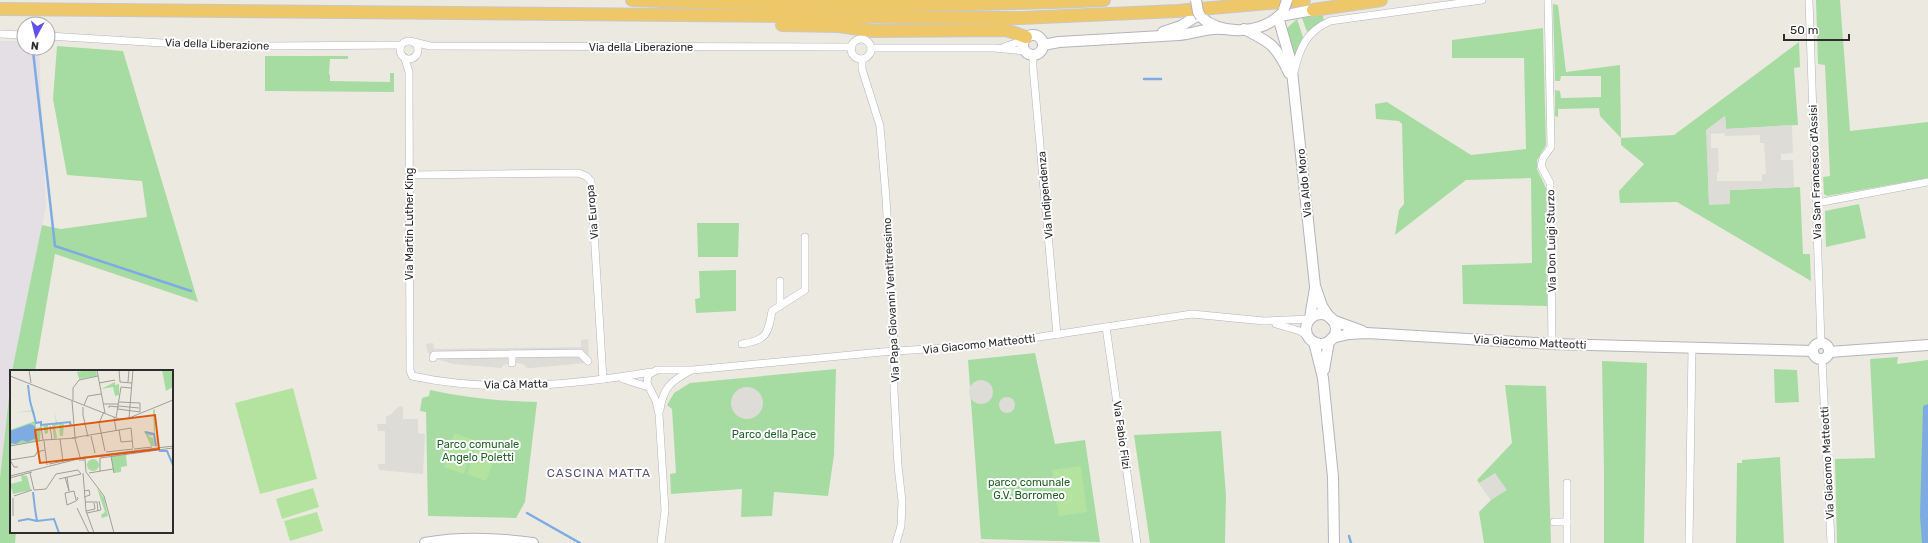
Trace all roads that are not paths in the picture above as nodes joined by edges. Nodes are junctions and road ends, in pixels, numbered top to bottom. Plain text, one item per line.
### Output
1 (632, 0) edge
2 (1104, 0) edge
3 (1304, 0) edge
4 (1381, 0) edge
5 (1482, 0) edge
6 (1548, 0) edge
7 (1809, 0) edge
8 (0, 9) edge
9 (1313, 10) junction
10 (1198, 11) edge
11 (1282, 11) edge
12 (562, 14) junction
13 (1346, 18) junction
14 (1222, 29) junction
15 (1244, 29) junction
16 (0, 34) edge
17 (16, 35) edge
18 (1154, 35) junction
19 (56, 36) edge
20 (1041, 41) junction
21 (414, 42) junction
22 (430, 46) junction
23 (1027, 46) junction
24 (852, 47) junction
25 (400, 48) junction
26 (871, 48) junction
27 (418, 50) junction
28 (413, 58) junction
29 (405, 59) junction
30 (862, 59) junction
31 (409, 72) junction
32 (1292, 80) junction
33 (409, 175) junction
34 (1928, 182) edge
35 (1817, 203) junction
36 (805, 237) dead end
37 (780, 281) dead end
38 (1315, 286) junction
39 (780, 306) junction
40 (1330, 318) junction
41 (1310, 319) junction
42 (1264, 320) junction
43 (1106, 327) junction
44 (1367, 334) junction
45 (1057, 335) junction
46 (1311, 339) junction
47 (1331, 339) junction
48 (1821, 343) junction
49 (742, 344) dead end
50 (1552, 344) junction
51 (1928, 345) edge
52 (1692, 348) junction
53 (894, 351) junction
54 (1813, 351) junction
55 (1829, 352) junction
56 (512, 354) junction
57 (433, 358) dead end
58 (1822, 360) junction
59 (588, 362) dead end
60 (512, 363) dead end
61 (693, 370) junction
62 (664, 371) junction
63 (651, 372) junction
64 (412, 376) joint
65 (619, 378) junction
66 (1323, 378) junction
67 (603, 379) junction
68 (670, 383) junction
69 (649, 388) junction
70 (665, 391) junction
71 (659, 414) junction
72 (1567, 483) dead end
73 (1554, 522) dead end
74 (1567, 522) junction
75 (425, 543) edge
76 (534, 543) edge
77 (661, 543) edge
78 (896, 543) edge
79 (1136, 543) edge
80 (1334, 543) edge
81 (1567, 543) edge
82 (1689, 543) edge
83 (1831, 543) edge

1 - 2 highway
3 - 12 highway
4 - 9 highway
5 - 13 street
6 - 50 street, Via Don Luigi Sturzo
7 - 35 street, Via San Francesco d'Assisi
8 - 12 highway
9 - 11 street
9 - 13 street
10 - 14 street
10 - 18 street, Via della Liberazione
11 - 15 street
11 - 32 street, Via Aldo Moro
12 - 23 highway
13 - 32 street
14 - 15 street, Via della Liberazione
14 - 18 street, Via della Liberazione
15 - 32 street, Via Aldo Moro
16 - 17 street
18 - 20 street, Via della Liberazione
19 - 25 street, Via della Liberazione
20 - 23 street, Via della Liberazione
20 - 23 street, Via della Liberazione
21 - 22 street, Via della Liberazione
21 - 25 street, Via della Liberazione
21 - 27 street
22 - 24 street, Via della Liberazione
22 - 27 street, Via della Liberazione
23 - 26 street, Via della Liberazione
23 - 45 street, Via Indipendenza
24 - 26 street, Via della Liberazione
24 - 30 street
25 - 29 street
26 - 30 street
27 - 28 street
28 - 29 street
28 - 31 street
29 - 31 street
30 - 53 street, Via Papa Giovanni Ventitreesimo
31 - 33 street, Via Martin Luther King
32 - 38 street, Via Aldo Moro
33 - 64 street, Via Martin Luther King
33 - 67 street, Via Europa
34 - 35 street
35 - 48 street, Via San Francesco d'Assisi
36 - 39 street
37 - 39 street
38 - 40 street, Via Aldo Moro
38 - 41 street, Via Aldo Moro
39 - 49 street
40 - 41 street
40 - 44 street, Via Giacomo Matteotti
40 - 47 street
41 - 42 street, Via Giacomo Matteotti
41 - 46 street
42 - 43 street, Via Giacomo Matteotti
42 - 46 street, Via Giacomo Matteotti
43 - 45 street, Via Giacomo Matteotti
43 - 79 street, Via Fabio Filzi
44 - 47 street, Via Giacomo Matteotti
44 - 50 street, Via Giacomo Matteotti
45 - 53 street, Via Giacomo Matteotti
46 - 47 street
46 - 66 street
47 - 66 street
48 - 54 street
48 - 55 street
50 - 52 street, Via Giacomo Matteotti
51 - 55 street
52 - 54 street, Via Giacomo Matteotti
52 - 82 street
53 - 61 street, Via Giacomo Matteotti
53 - 78 street, Via Papa Giovanni Ventitreesimo
54 - 58 street
55 - 58 street
56 - 57 street
56 - 59 street
56 - 60 street
58 - 83 street, Via Giacomo Matteotti
61 - 62 street, Via Giacomo Matteotti
61 - 68 street, Via Giacomo Matteotti
62 - 63 street, Via Giacomo Matteotti
62 - 68 street
63 - 65 street, Via Cà Matta
63 - 69 street
64 - 67 street, Via Cà Matta
65 - 67 street, Via Cà Matta
65 - 69 street, Via Cà Matta
66 - 80 street
68 - 70 street, Via Giacomo Matteotti
69 - 70 street
69 - 71 street, Via Giacomo Matteotti
70 - 71 street, Via Giacomo Matteotti
71 - 77 street, Via Giacomo Matteotti
72 - 74 street
73 - 74 street
74 - 81 street
75 - 76 street

